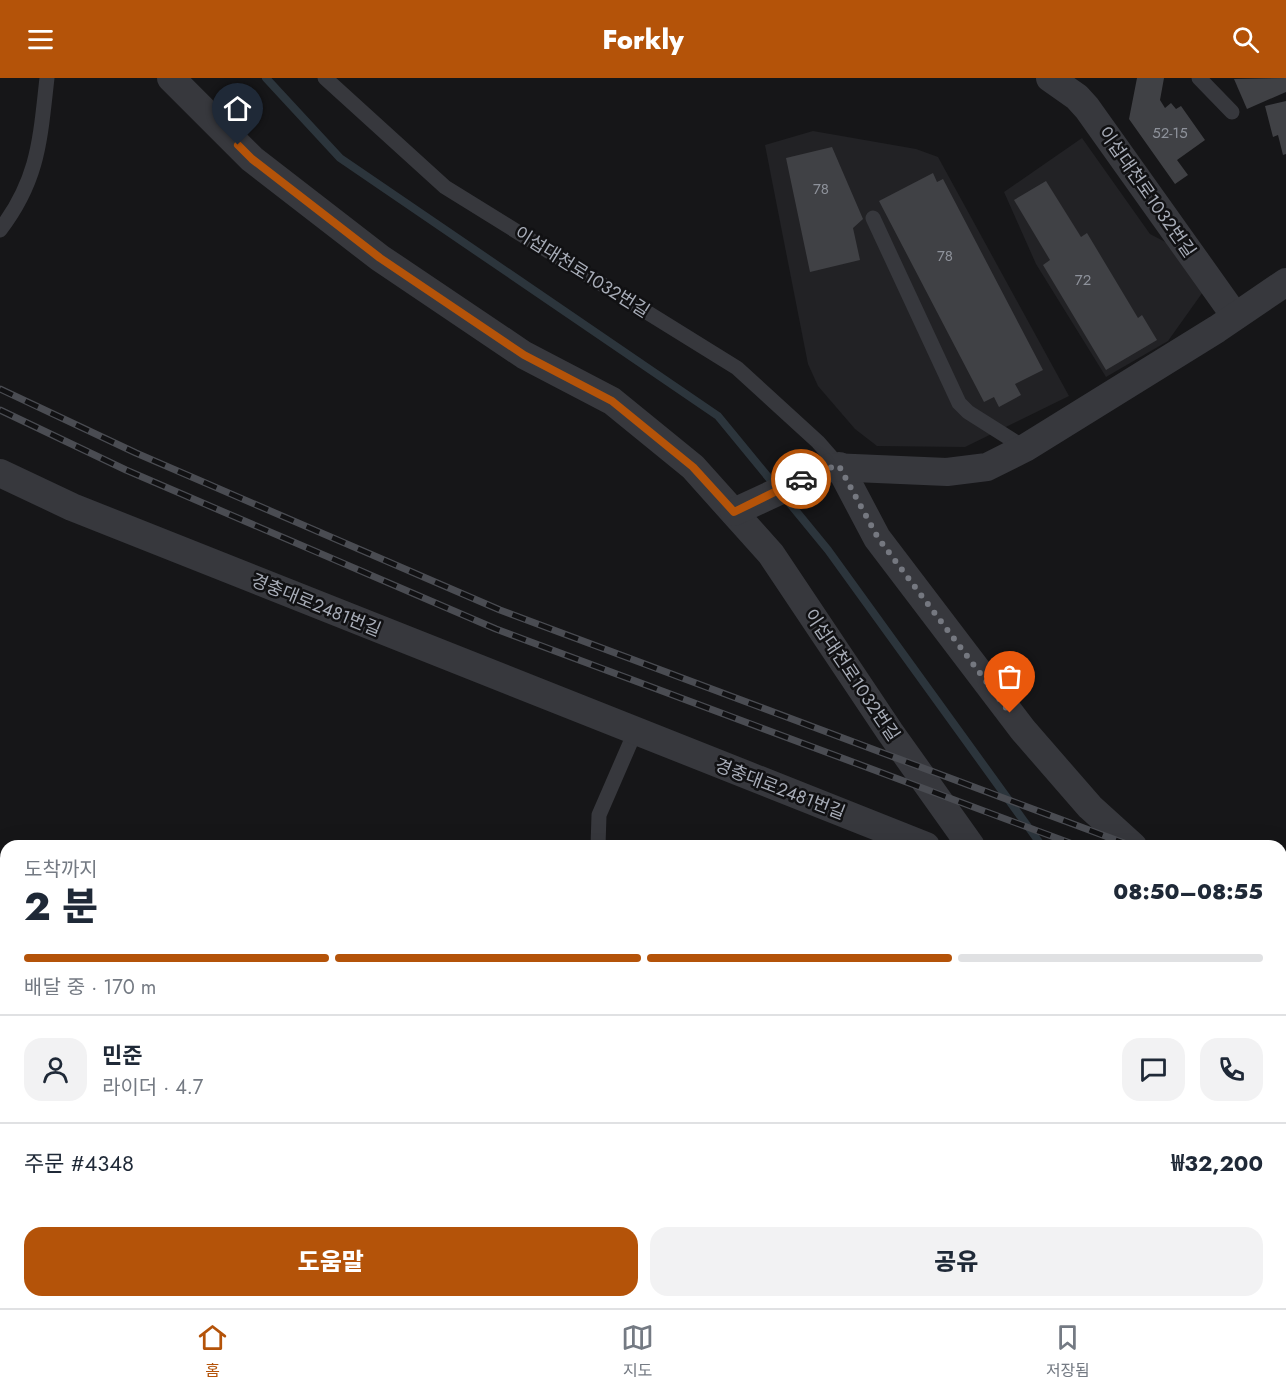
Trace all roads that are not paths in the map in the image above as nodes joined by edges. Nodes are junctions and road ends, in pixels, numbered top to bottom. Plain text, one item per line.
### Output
1 (47, 78) edge
2 (171, 78) edge
3 (325, 78) edge
4 (1050, 78) edge
5 (1199, 78) edge
6 (1232, 112) dead end
7 (873, 218) dead end
8 (0, 230) edge
9 (1286, 282) edge
10 (1235, 316) junction
11 (1025, 448) junction
12 (831, 467) junction
13 (0, 473) edge
14 (734, 512) junction
15 (634, 732) junction
16 (598, 840) edge
17 (911, 840) edge
18 (967, 840) edge
19 (1126, 840) edge

1 - 8 lane
2 - 14 street
3 - 12 lane, 이섭대천로1032번길
4 - 10 street, 이섭대천로1032번길
5 - 6 lane
7 - 11 lane
9 - 10 street
10 - 11 street
11 - 12 street
12 - 14 street
12 - 19 street, 이섭대천로1032번길
13 - 15 street, 경충대로2481번길
14 - 18 street, 이섭대천로1032번길
15 - 16 lane
15 - 17 street, 경충대로2481번길

